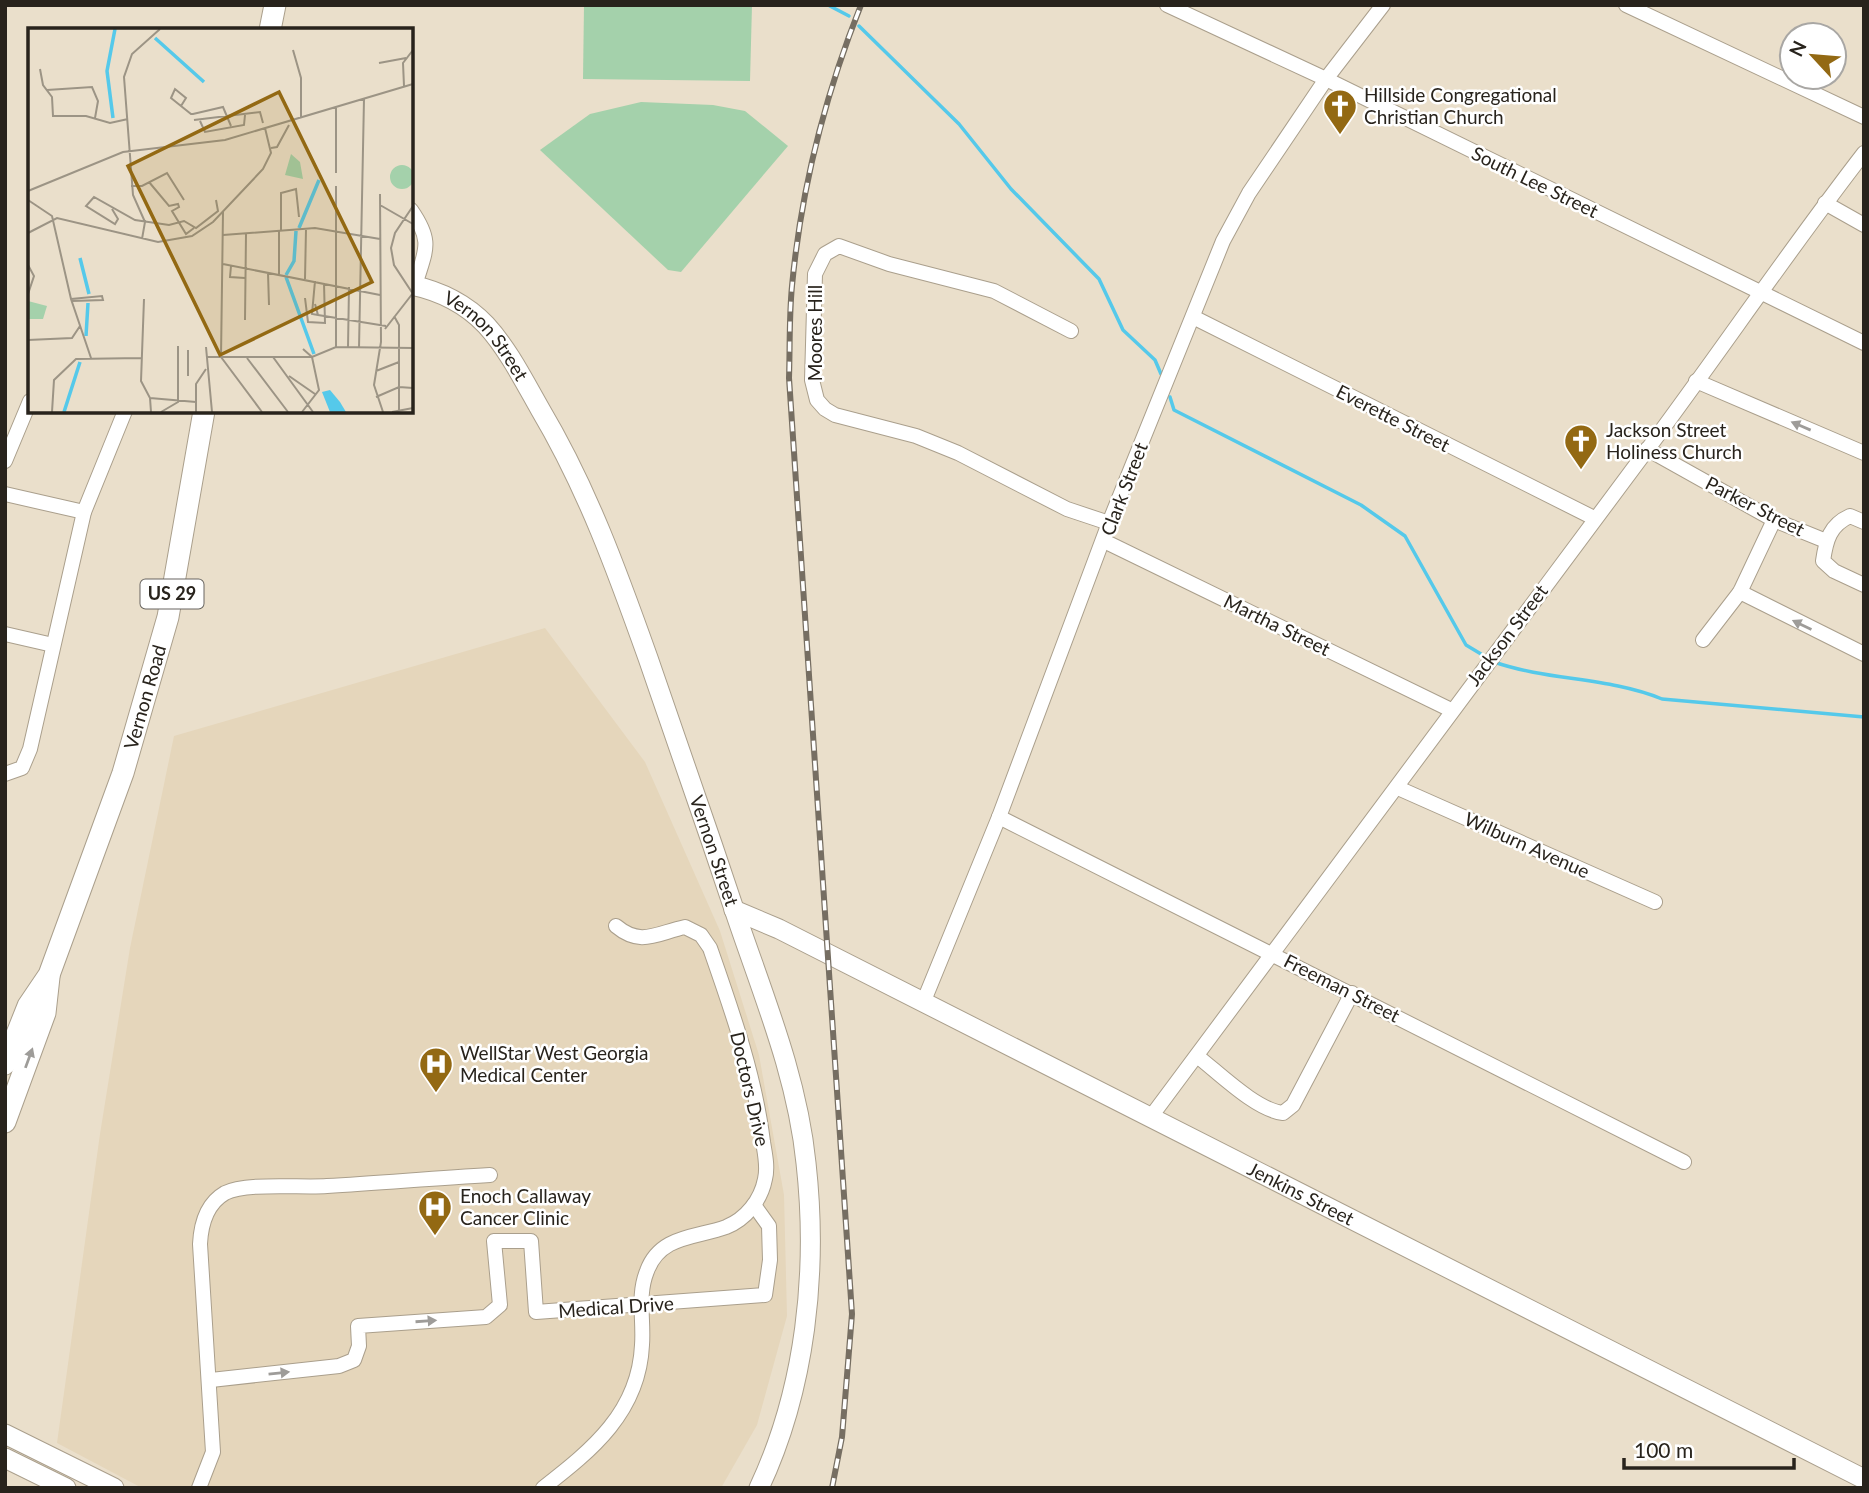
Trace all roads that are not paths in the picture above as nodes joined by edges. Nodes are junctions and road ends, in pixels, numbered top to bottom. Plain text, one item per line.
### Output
1 (1167, 5) edge
2 (1383, 5) edge
3 (1626, 5) edge
4 (1326, 79) junction
5 (1864, 117) edge
6 (1864, 153) edge
7 (1825, 202) junction
8 (413, 213) edge
9 (1864, 225) edge
10 (413, 286) edge
11 (1759, 292) junction
12 (1193, 317) junction
13 (1071, 331) dead end
14 (1864, 343) edge
15 (1696, 381) junction
16 (28, 406) edge
17 (124, 413) edge
18 (204, 413) edge
19 (1647, 449) junction
20 (1864, 453) edge
21 (5, 461) edge
22 (5, 494) edge
23 (84, 512) junction
24 (1594, 518) junction
25 (1774, 520) junction
26 (1864, 522) edge
27 (1109, 523) junction
28 (1104, 541) junction
29 (1826, 541) junction
30 (1864, 585) edge
31 (1740, 592) junction
32 (5, 634) edge
33 (1703, 640) dead end
34 (52, 645) junction
35 (1864, 654) edge
36 (1451, 710) junction
37 (5, 774) edge
38 (1398, 788) junction
39 (999, 817) junction
40 (1656, 902) dead end
41 (734, 910) junction
42 (617, 926) dead end
43 (1273, 953) junction
44 (49, 975) junction
45 (1352, 993) junction
46 (923, 1003) junction
47 (1196, 1056) junction
48 (5, 1064) edge
49 (1150, 1118) junction
50 (5, 1122) edge
51 (1684, 1162) dead end
52 (489, 1175) dead end
53 (754, 1205) junction
54 (640, 1305) junction
55 (211, 1380) junction
56 (5, 1434) edge
57 (5, 1458) edge
58 (1864, 1479) edge
59 (66, 1488) edge
60 (114, 1488) edge
61 (199, 1488) edge
62 (543, 1488) edge
63 (759, 1488) edge

1 - 4 street, South Lee Street
2 - 4 street, Clark Street
3 - 5 street
4 - 11 street, South Lee Street
4 - 12 street, Clark Street
6 - 7 street, Jackson Street
7 - 9 street
7 - 11 street, Jackson Street
8 - 10 street, Vernon Street
10 - 41 street, Vernon Street
11 - 14 street, South Lee Street
11 - 15 street, Jackson Street
12 - 24 street, Everette Street
12 - 27 street, Clark Street
13 - 27 street, Moores Hill
15 - 19 street, Jackson Street
20 -> 15 street
16 - 21 street
17 - 23 street
18 - 44 main road, Vernon Road / US 29
19 - 24 street, Jackson Street
19 - 25 street, Parker Street
22 - 23 street
23 - 34 street
24 - 36 street, Jackson Street
25 - 29 street, Parker Street
25 - 31 street
26 - 29 street, Parker Street
27 - 28 street, Clark Street
28 - 36 street, Martha Street
28 - 39 street, Clark Street
29 - 30 street, Parker Street
31 - 33 street
35 -> 31 street
32 - 34 street
34 - 37 street
36 - 38 street, Jackson Street
38 - 40 street, Wilburn Avenue
38 - 43 street, Jackson Street
39 - 43 street, Freeman Street
39 - 46 street, Clark Street
41 - 46 street, Jenkins Street
41 - 63 street, Vernon Street
42 - 53 street, Doctors Drive
43 - 45 street, Freeman Street
43 - 47 street, Jackson Street
44 - 48 main road, Vernon Road / US 29
50 -> 44 main road, Vernon Road / US 29
45 - 47 street
45 - 51 street, Freeman Street
46 - 49 street, Jenkins Street
47 - 49 street, Jackson Street
49 - 58 street, Jenkins Street
52 - 55 street
53 - 54 street
53 - 54 street, Medical Drive
55 -> 54 street, Medical Drive
54 - 62 street
55 - 61 street
56 - 60 street
57 - 59 street

